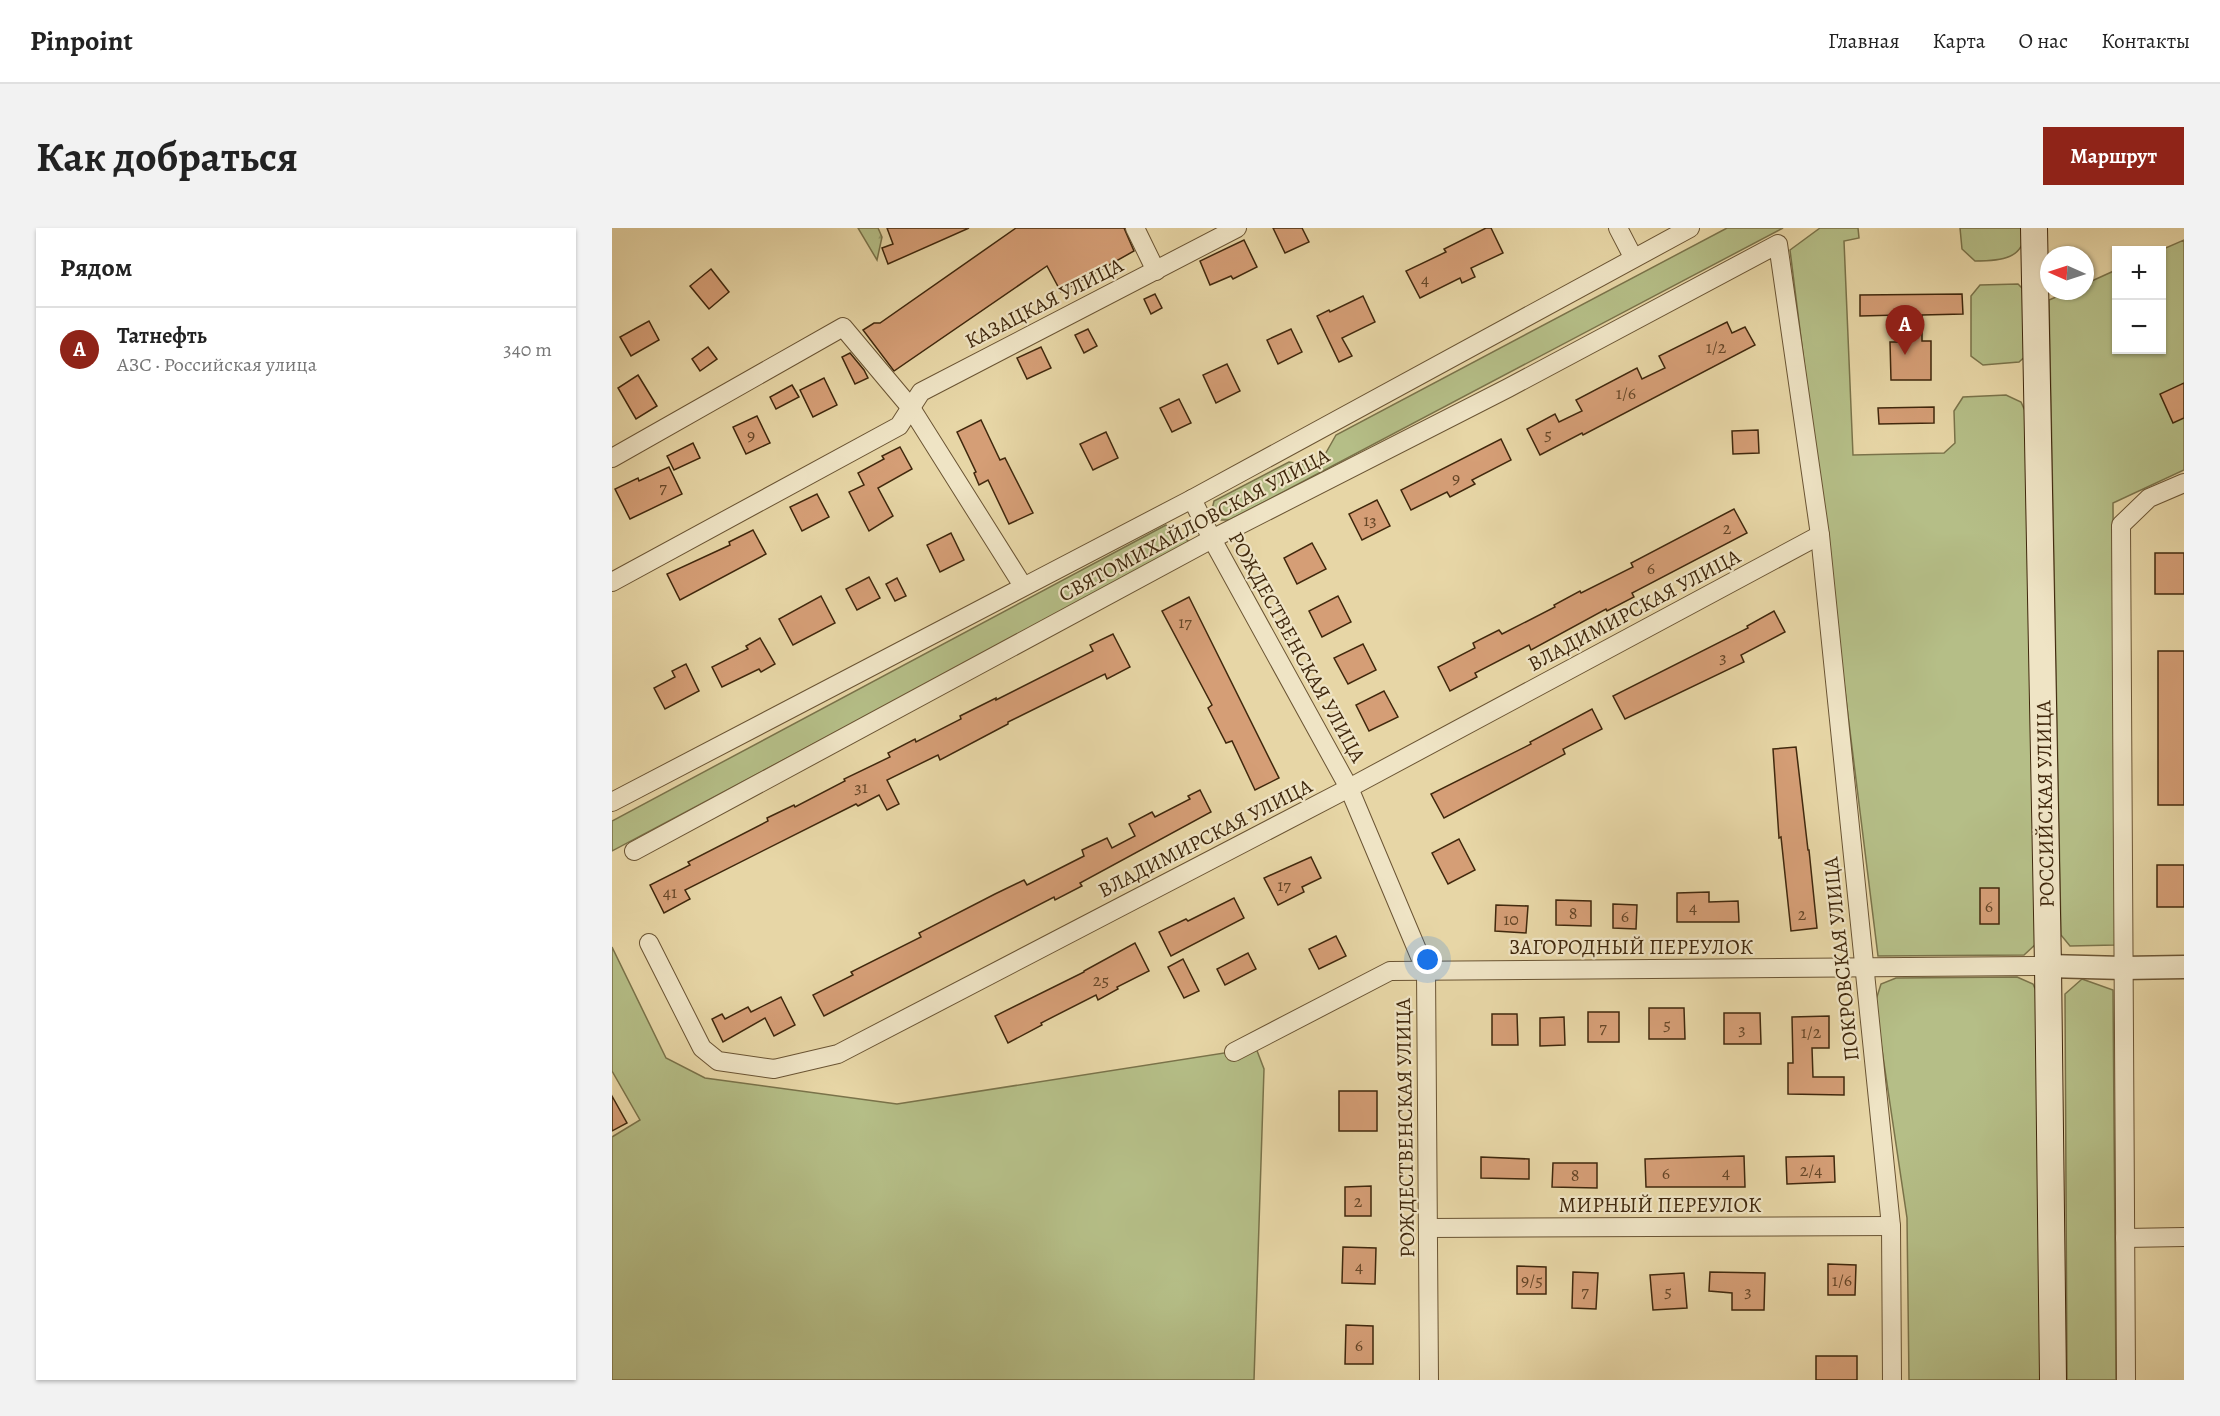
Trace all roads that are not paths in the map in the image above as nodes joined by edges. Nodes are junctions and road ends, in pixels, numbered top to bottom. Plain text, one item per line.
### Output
1 (1135, 228) edge
2 (1237, 228) edge
3 (1618, 228) edge
4 (1689, 228) edge
5 (2034, 228) edge
6 (1778, 244) joint
7 (1633, 257) junction
8 (1156, 271) junction
9 (911, 408) junction
10 (612, 458) edge
11 (2184, 483) edge
12 (1192, 499) junction
13 (1820, 535) junction
14 (1212, 539) junction
15 (612, 582) edge
16 (1023, 586) junction
17 (1349, 788) junction
18 (612, 802) edge
19 (634, 851) dead end
20 (649, 943) dead end
21 (2048, 966) junction
22 (1864, 967) junction
23 (2184, 967) edge
24 (2122, 968) junction
25 (1426, 971) junction
26 (1234, 1052) dead end
27 (1891, 1226) junction
28 (1429, 1228) junction
29 (2184, 1237) edge
30 (2125, 1238) junction
31 (1429, 1380) edge
32 (1892, 1380) edge
33 (2053, 1380) edge
34 (2126, 1380) edge

1 - 8 street
2 - 8 street, КАЗАЦКАЯ УЛИЦА
3 - 7 street
4 - 7 street, СВЯТОМИХАЙЛОВСКАЯ УЛИЦА
5 - 21 main road, РОССИЙСКАЯ УЛИЦА
6 - 13 street, ПОКРОВСКАЯ УЛИЦА
6 - 14 street, СВЯТОМИХАЙЛОВСКАЯ УЛИЦА
7 - 12 street, СВЯТОМИХАЙЛОВСКАЯ УЛИЦА
8 - 9 street, КАЗАЦКАЯ УЛИЦА
9 - 10 street
9 - 15 street, КАЗАЦКАЯ УЛИЦА
9 - 16 street
11 - 24 street
12 - 14 street, РОЖДЕСТВЕНСКАЯ УЛИЦА
12 - 16 street, СВЯТОМИХАЙЛОВСКАЯ УЛИЦА
13 - 17 street, ВЛАДИМИРСКАЯ УЛИЦА
13 - 22 street, ПОКРОВСКАЯ УЛИЦА
14 - 17 street, РОЖДЕСТВЕНСКАЯ УЛИЦА
14 - 19 street, СВЯТОМИХАЙЛОВСКАЯ УЛИЦА
16 - 18 street, СВЯТОМИХАЙЛОВСКАЯ УЛИЦА
17 - 20 street, ВЛАДИМИРСКАЯ УЛИЦА
17 - 25 street, РОЖДЕСТВЕНСКАЯ УЛИЦА
21 - 22 street, ЗАГОРОДНЫЙ ПЕРЕУЛОК
21 - 24 street
21 - 33 main road, РОССИЙСКАЯ УЛИЦА
22 - 25 street, ЗАГОРОДНЫЙ ПЕРЕУЛОК
22 - 27 street, ПОКРОВСКАЯ УЛИЦА
23 - 24 street
24 - 30 street
25 - 26 street, ЗАГОРОДНЫЙ ПЕРЕУЛОК
25 - 28 street, РОЖДЕСТВЕНСКАЯ УЛИЦА
27 - 28 street, МИРНЫЙ ПЕРЕУЛОК
27 - 32 street, ПОКРОВСКАЯ УЛИЦА
28 - 31 street, РОЖДЕСТВЕНСКАЯ УЛИЦА
29 - 30 street
30 - 34 street

